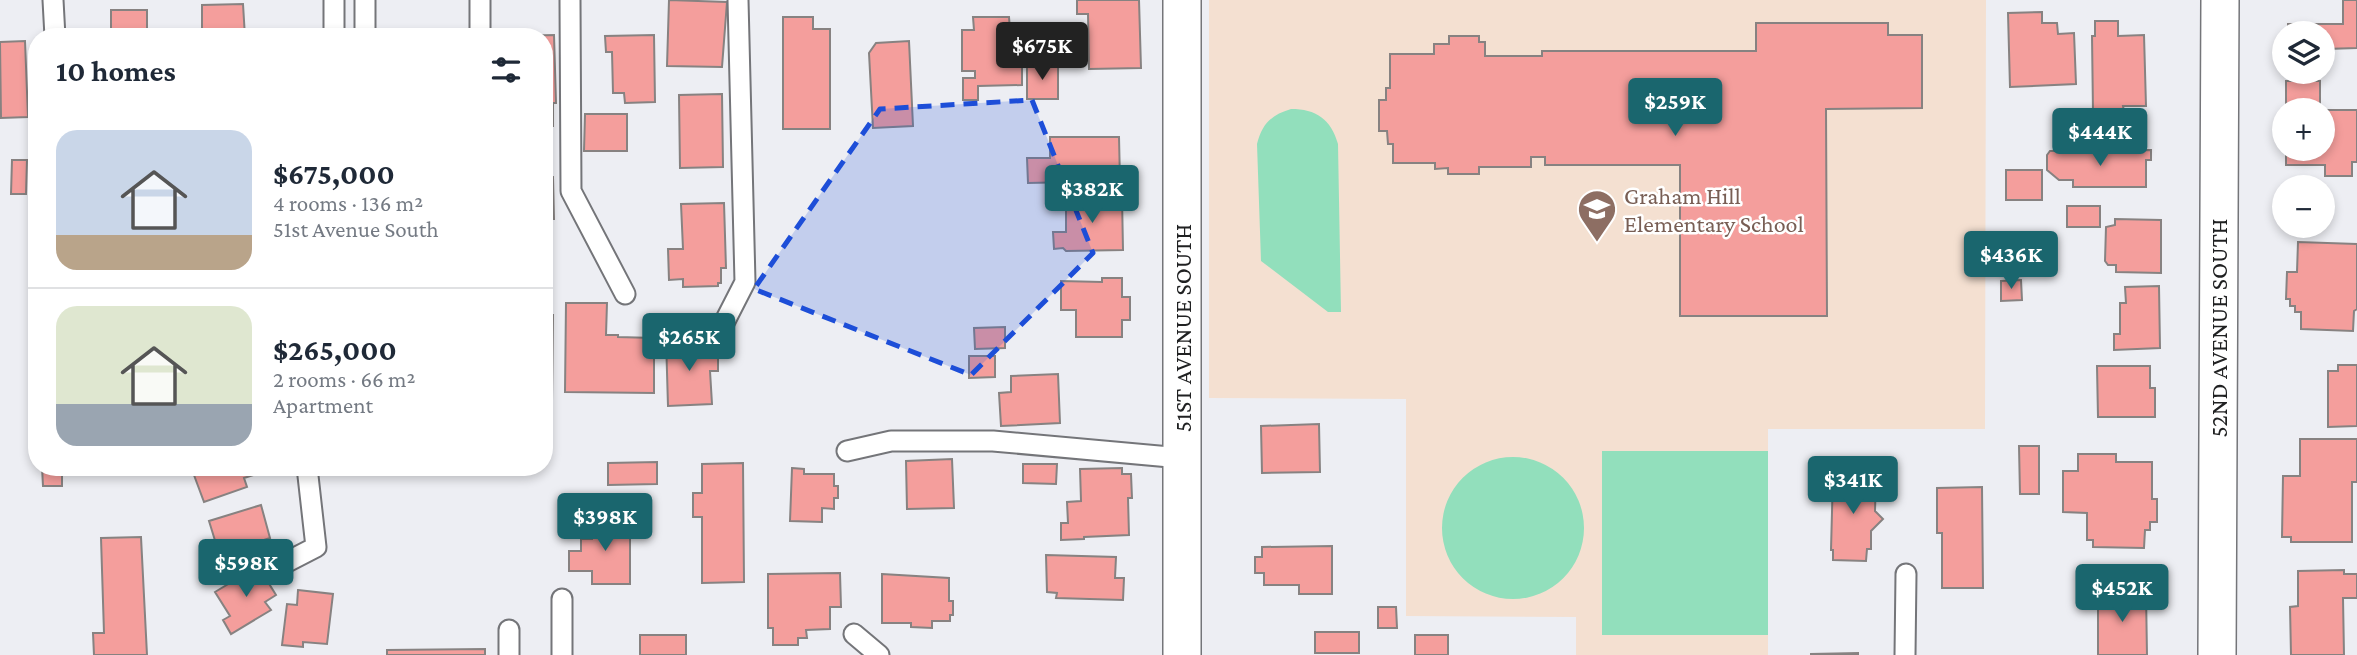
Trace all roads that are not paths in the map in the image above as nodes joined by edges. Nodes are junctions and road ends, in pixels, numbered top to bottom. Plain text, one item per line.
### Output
1 (53, 0) edge
2 (334, 0) edge
3 (365, 0) edge
4 (480, 0) edge
5 (570, 0) edge
6 (738, 0) edge
7 (1182, 0) edge
8 (2220, 0) edge
9 (55, 28) edge
10 (334, 28) edge
11 (365, 28) edge
12 (480, 28) edge
13 (625, 294) dead end
14 (724, 323) dead end
15 (847, 451) dead end
16 (1181, 458) junction
17 (308, 476) edge
18 (284, 564) dead end
19 (1906, 574) dead end
20 (562, 599) dead end
21 (509, 630) dead end
22 (854, 634) dead end
23 (509, 655) edge
24 (562, 655) edge
25 (879, 655) edge
26 (1182, 655) edge
27 (1905, 655) edge
28 (2217, 655) edge

1 - 9 lane
2 - 10 lane
3 - 11 lane
4 - 12 lane
5 - 13 lane
6 - 14 lane
7 - 16 street, 51ST AVENUE SOUTH
8 - 28 street, 52ND AVENUE SOUTH
15 - 16 lane
16 - 26 street, 51ST AVENUE SOUTH
17 - 18 lane
19 - 27 lane
20 - 24 lane
21 - 23 lane
22 - 25 lane

